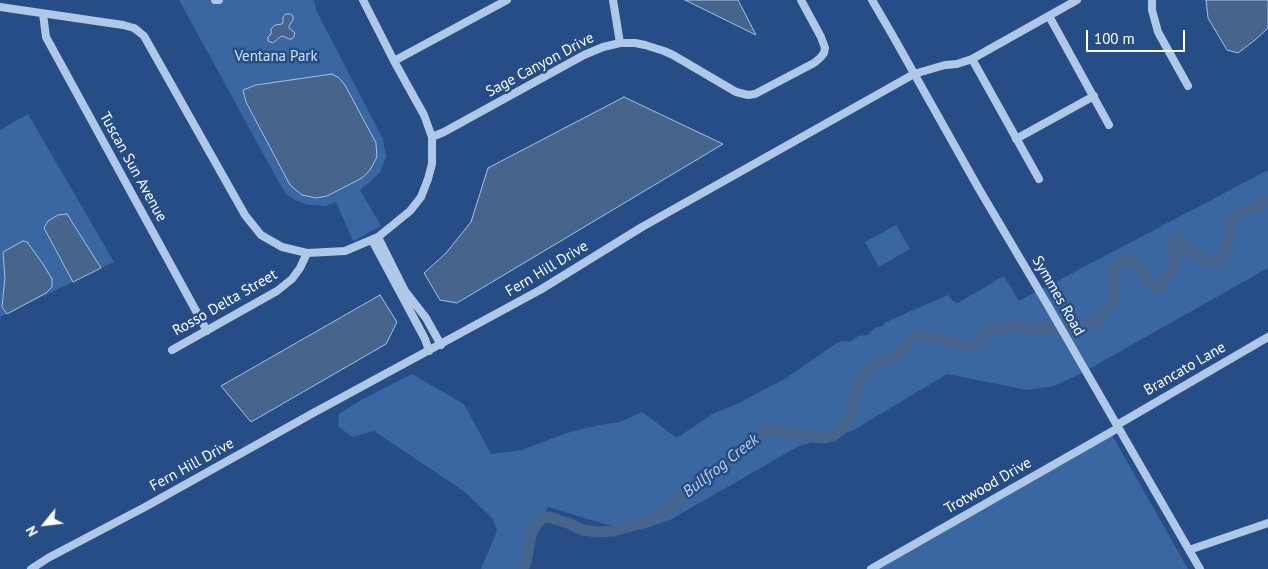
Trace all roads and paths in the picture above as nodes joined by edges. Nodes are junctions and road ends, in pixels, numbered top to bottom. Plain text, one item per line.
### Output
1 (214, 0) edge
2 (218, 0) edge
3 (363, 0) edge
4 (507, 0) edge
5 (613, 0) edge
6 (800, 0) edge
7 (874, 0) edge
8 (1077, 0) edge
9 (1152, 0) edge
10 (0, 7) edge
11 (43, 14) junction
12 (1049, 16) junction
13 (620, 43) junction
14 (972, 59) junction
15 (394, 61) junction
16 (914, 74) junction
17 (1188, 86) dead end
18 (1094, 96) junction
19 (1109, 125) dead end
20 (432, 137) junction
21 (1016, 138) junction
22 (1039, 179) dead end
23 (375, 238) junction
24 (307, 254) junction
25 (207, 331) junction
26 (1268, 337) edge
27 (441, 345) junction
28 (172, 350) dead end
29 (429, 351) junction
30 (1117, 426) junction
31 (1268, 523) edge
32 (1189, 550) junction
33 (31, 569) edge
34 (871, 569) edge
35 (1200, 569) edge

1 - 2 street
3 - 15 street
4 - 15 street
5 - 13 street
6 - 13 street, Sage Canyon Drive
7 - 16 street, Symmes Road
8 - 12 street, Fern Hill Drive
9 - 17 street
10 - 11 street
11 - 24 street
11 - 25 street, Tuscan Sun Avenue
12 - 14 street, Fern Hill Drive
12 - 18 street
13 - 20 street, Sage Canyon Drive
14 - 16 street, Fern Hill Drive
14 - 21 street
15 - 20 street
16 - 27 street, Fern Hill Drive
16 - 30 street, Symmes Road
18 - 19 street
18 - 21 street
20 - 23 street
21 - 22 street
23 - 24 street
23 - 27 street
23 - 29 street
24 - 25 street, Rosso Delta Street
25 - 28 street, Rosso Delta Street
26 - 30 street, Brancato Lane
27 - 29 street, Fern Hill Drive
29 - 33 street, Fern Hill Drive
30 - 32 street, Symmes Road
30 - 34 street, Trotwood Drive
31 - 32 street
32 - 35 street, Symmes Road

